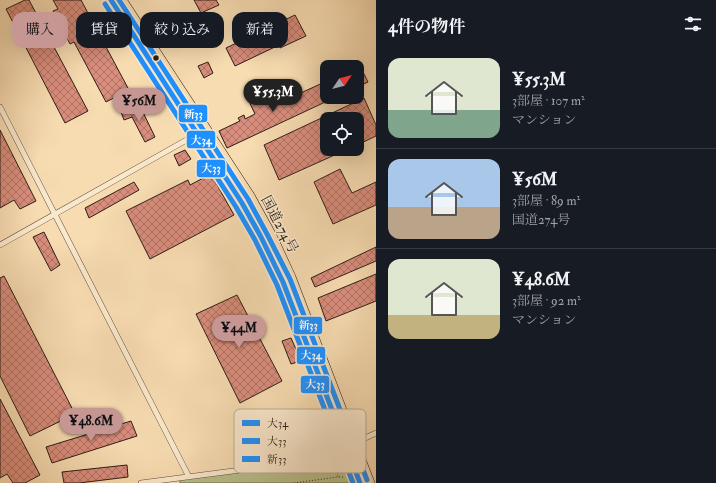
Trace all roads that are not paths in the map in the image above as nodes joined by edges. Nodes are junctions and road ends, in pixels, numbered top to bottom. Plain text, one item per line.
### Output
1 (111, 0) edge
2 (122, 0) edge
3 (0, 107) edge
4 (206, 129) junction
5 (198, 134) junction
6 (55, 214) junction
7 (0, 245) edge
8 (336, 409) edge
9 (338, 409) edge
10 (376, 433) edge
11 (366, 438) edge
12 (234, 471) edge
13 (358, 473) edge
14 (365, 473) edge
15 (189, 477) junction
16 (141, 483) edge
17 (360, 483) edge
18 (370, 483) edge

1 - 5 highway, 国道274号
2 - 4 highway, 国道274号
3 - 6 street
4 - 5 street
4 - 9 highway, 国道274号
5 - 6 street
5 - 8 highway, 国道274号
6 - 7 street
6 - 15 street
10 - 11 street
12 - 15 street
13 - 17 highway, 国道274号
14 - 18 highway, 国道274号
15 - 16 street

